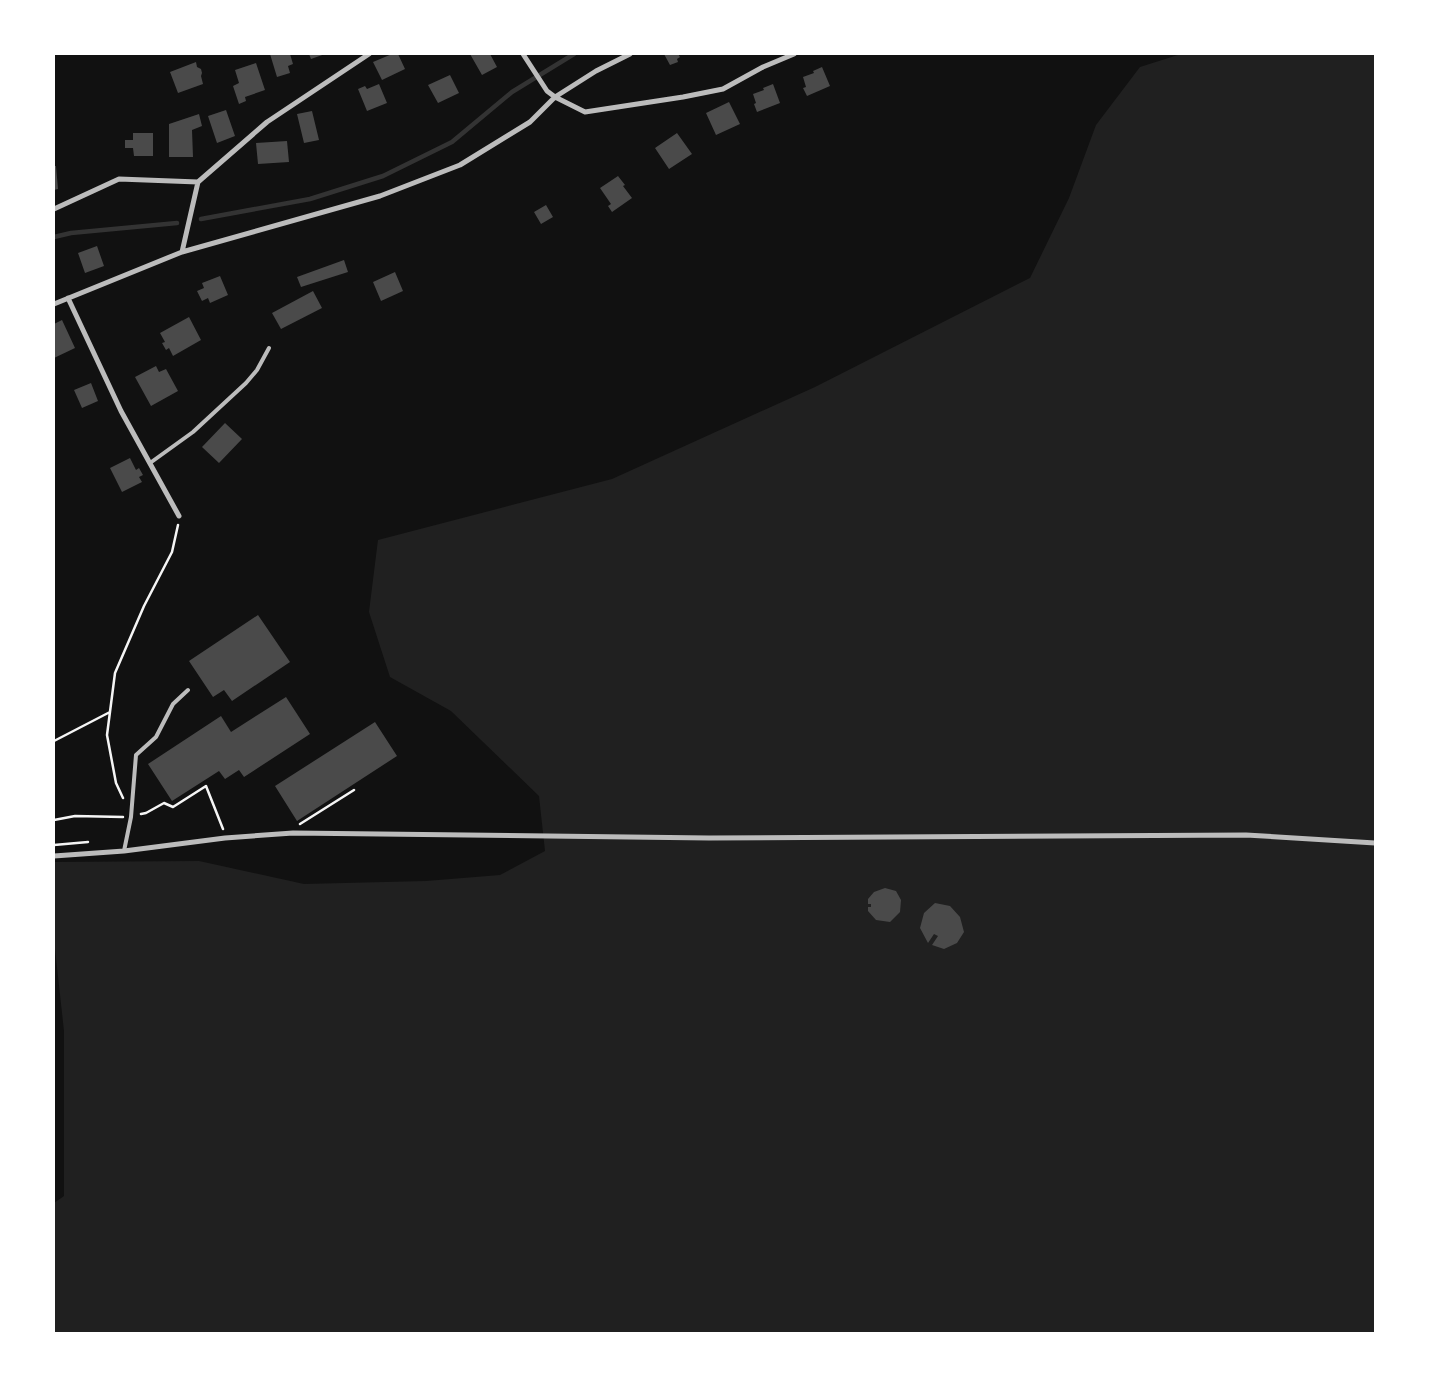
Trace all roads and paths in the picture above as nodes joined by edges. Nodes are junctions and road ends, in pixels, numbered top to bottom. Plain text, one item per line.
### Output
1 (369, 54) edge
2 (630, 54) edge
3 (794, 54) edge
4 (524, 56) edge
5 (554, 97) junction
6 (198, 182) junction
7 (54, 209) edge
8 (182, 252) junction
9 (68, 298) junction
10 (54, 304) edge
11 (269, 348) dead end
12 (150, 463) junction
13 (179, 516) joint
14 (188, 690) dead end
15 (110, 711) junction
16 (54, 741) edge
17 (354, 790) dead end
18 (124, 800) dead end
19 (132, 817) junction
20 (54, 820) edge
21 (293, 833) junction
22 (224, 838) junction
23 (1375, 842) edge
24 (124, 852) junction
25 (54, 856) edge

1 - 6 street
2 - 5 street
3 - 5 street
4 - 5 street
5 - 8 street
6 - 7 street
6 - 8 street
8 - 9 street
9 - 10 street
9 - 12 street
11 - 12 lane
12 - 13 street
13 - 15 path
14 - 19 lane
15 - 16 path
15 - 18 path
17 - 21 path
19 - 20 path
19 - 22 path
19 - 24 lane
21 - 22 street
21 - 23 street
22 - 24 street
24 - 25 street

